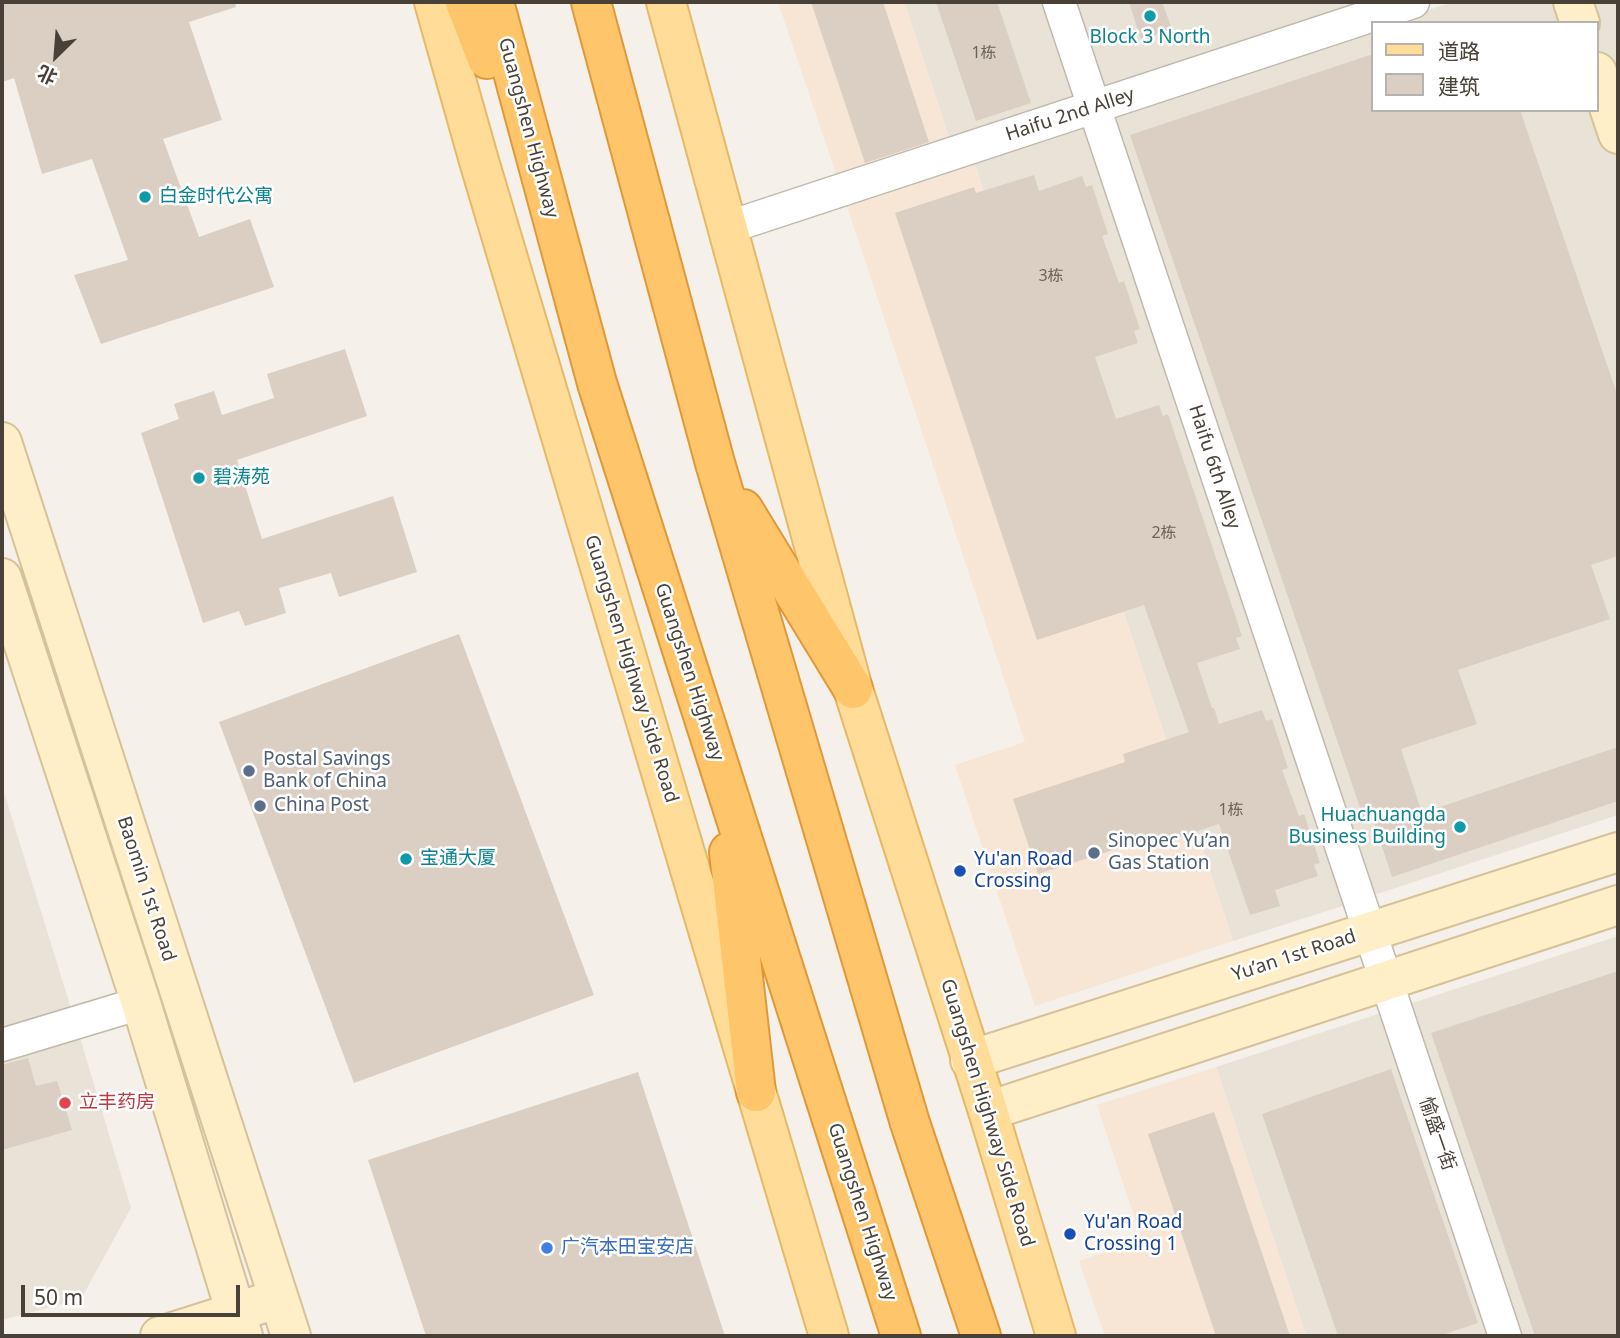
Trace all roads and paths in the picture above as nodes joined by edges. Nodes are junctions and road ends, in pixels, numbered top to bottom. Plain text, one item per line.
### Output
1 (434, 2) edge
2 (465, 2) edge
3 (494, 2) edge
4 (591, 2) edge
5 (666, 2) edge
6 (1059, 2) edge
7 (1413, 2) edge
8 (1573, 2) edge
9 (1579, 21) edge
10 (1599, 78) edge
11 (1094, 107) junction
12 (1618, 134) edge
13 (726, 228) junction
14 (570, 282) junction
15 (2, 442) edge
16 (715, 463) junction
17 (2, 578) edge
18 (853, 689) junction
19 (719, 766) junction
20 (1618, 852) edge
21 (1618, 905) edge
22 (1369, 932) junction
23 (1385, 981) junction
24 (141, 1003) junction
25 (2, 1045) edge
26 (970, 1060) junction
27 (756, 1092) junction
28 (988, 1111) junction
29 (287, 1324) edge
30 (241, 1328) edge
31 (160, 1336) edge
32 (830, 1336) edge
33 (901, 1336) edge
34 (981, 1336) edge
35 (1056, 1336) edge
36 (1505, 1336) edge

1 - 27 main road, Guangshen Highway Side Road
2 - 14 highway
3 - 14 highway, Guangshen Highway
4 - 16 highway
5 - 13 main road, Guangshen Highway Side Road
6 - 11 street, Haifu 6th Alley
7 - 11 street, Haifu 2nd Alley
8 - 9 main road
10 - 12 main road
11 - 13 street, Haifu 2nd Alley
11 - 22 street, Haifu 6th Alley
13 - 18 main road, Guangshen Highway Side Road
14 - 19 highway, Guangshen Highway
15 - 29 main road, Baomin 1st Road
16 - 18 highway
16 - 34 highway
17 - 24 main road, Baomin 1st Road
18 - 26 main road, Guangshen Highway Side Road
19 - 27 highway
19 - 33 highway, Guangshen Highway
20 - 22 main road, Yu’an 1st Road
21 - 23 main road
22 - 23 street, 愉盛一街
22 - 26 main road, Yu’an 1st Road
23 - 28 main road
23 - 36 street, 愉盛一街
24 - 25 street
24 - 30 main road, Baomin 1st Road
26 - 28 main road, Guangshen Highway Side Road
27 - 32 main road, Guangshen Highway Side Road
28 - 35 main road, Guangshen Highway Side Road
29 - 30 main road
30 - 31 main road

